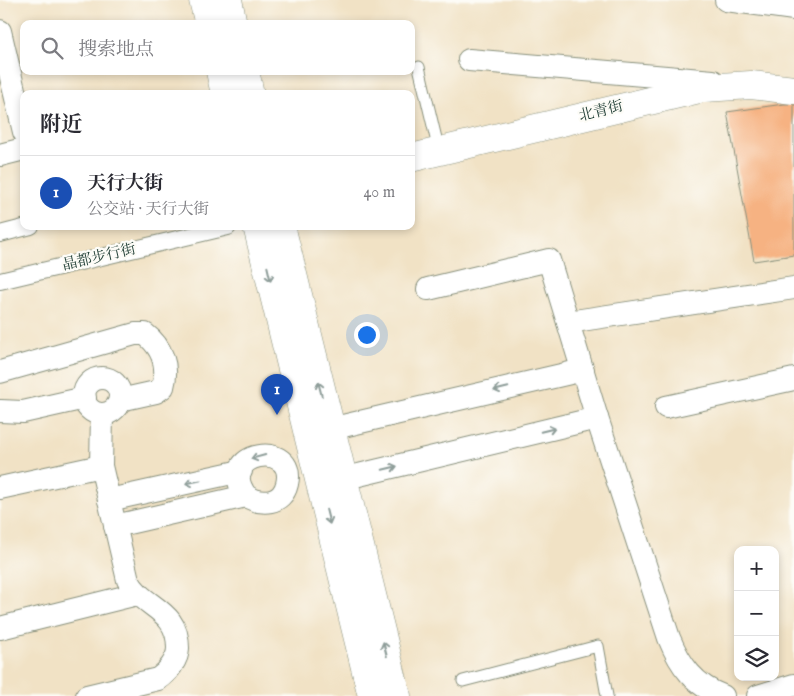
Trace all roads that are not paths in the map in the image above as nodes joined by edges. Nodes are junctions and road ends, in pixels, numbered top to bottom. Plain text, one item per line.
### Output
1 (203, 0) edge
2 (228, 0) edge
3 (735, 1) edge
4 (794, 9) edge
5 (208, 20) edge
6 (232, 20) edge
7 (0, 31) edge
8 (469, 60) dead end
9 (419, 68) dead end
10 (221, 75) edge
11 (246, 75) edge
12 (751, 85) junction
13 (224, 90) edge
14 (249, 90) edge
15 (794, 90) edge
16 (20, 115) edge
17 (20, 150) edge
18 (439, 151) junction
19 (0, 154) edge
20 (415, 157) edge
21 (20, 229) edge
22 (215, 230) edge
23 (259, 230) edge
24 (282, 230) edge
25 (0, 234) edge
26 (0, 281) edge
27 (794, 288) edge
28 (428, 289) dead end
29 (568, 322) junction
30 (583, 370) junction
31 (0, 372) edge
32 (794, 379) edge
33 (85, 398) junction
34 (111, 407) junction
35 (666, 407) dead end
36 (0, 411) edge
37 (597, 418) junction
38 (330, 429) junction
39 (281, 462) junction
40 (101, 466) junction
41 (241, 471) junction
42 (324, 471) junction
43 (286, 487) junction
44 (0, 488) edge
45 (246, 496) junction
46 (108, 500) junction
47 (115, 526) junction
48 (137, 594) junction
49 (0, 628) edge
50 (463, 681) dead end
51 (794, 685) edge
52 (87, 696) edge
53 (372, 696) edge
54 (397, 696) edge
55 (607, 696) edge
56 (723, 696) edge
57 (758, 696) edge

1 - 5 main road
2 - 6 main road
3 - 4 street
7 - 16 street
8 - 12 street
9 - 18 lane
10 - 13 main road
11 - 14 main road
12 - 15 main road, 北青街
12 - 18 main road, 北青街
17 - 19 street
18 - 20 main road, 北青街
21 - 25 street
22 - 26 street, 晶都步行街
23 -> 42 main road
38 -> 24 main road
27 - 29 street
28 - 29 street
29 - 30 street
30 - 37 street
30 -> 38 street
31 - 34 street
32 - 35 street
33 - 34 street
33 - 34 street
33 - 36 street
34 - 40 street
42 -> 37 street
37 - 56 street
38 - 42 main road
39 -> 41 street
39 - 42 street
39 - 43 street
40 - 44 street
40 - 46 street
41 - 45 street
41 -> 46 street
42 - 43 street
42 -> 53 main road
54 -> 42 main road
43 - 45 street
45 - 47 street
46 - 47 street
47 - 48 street
48 - 49 street
48 - 52 street
50 - 55 lane
51 - 57 street

